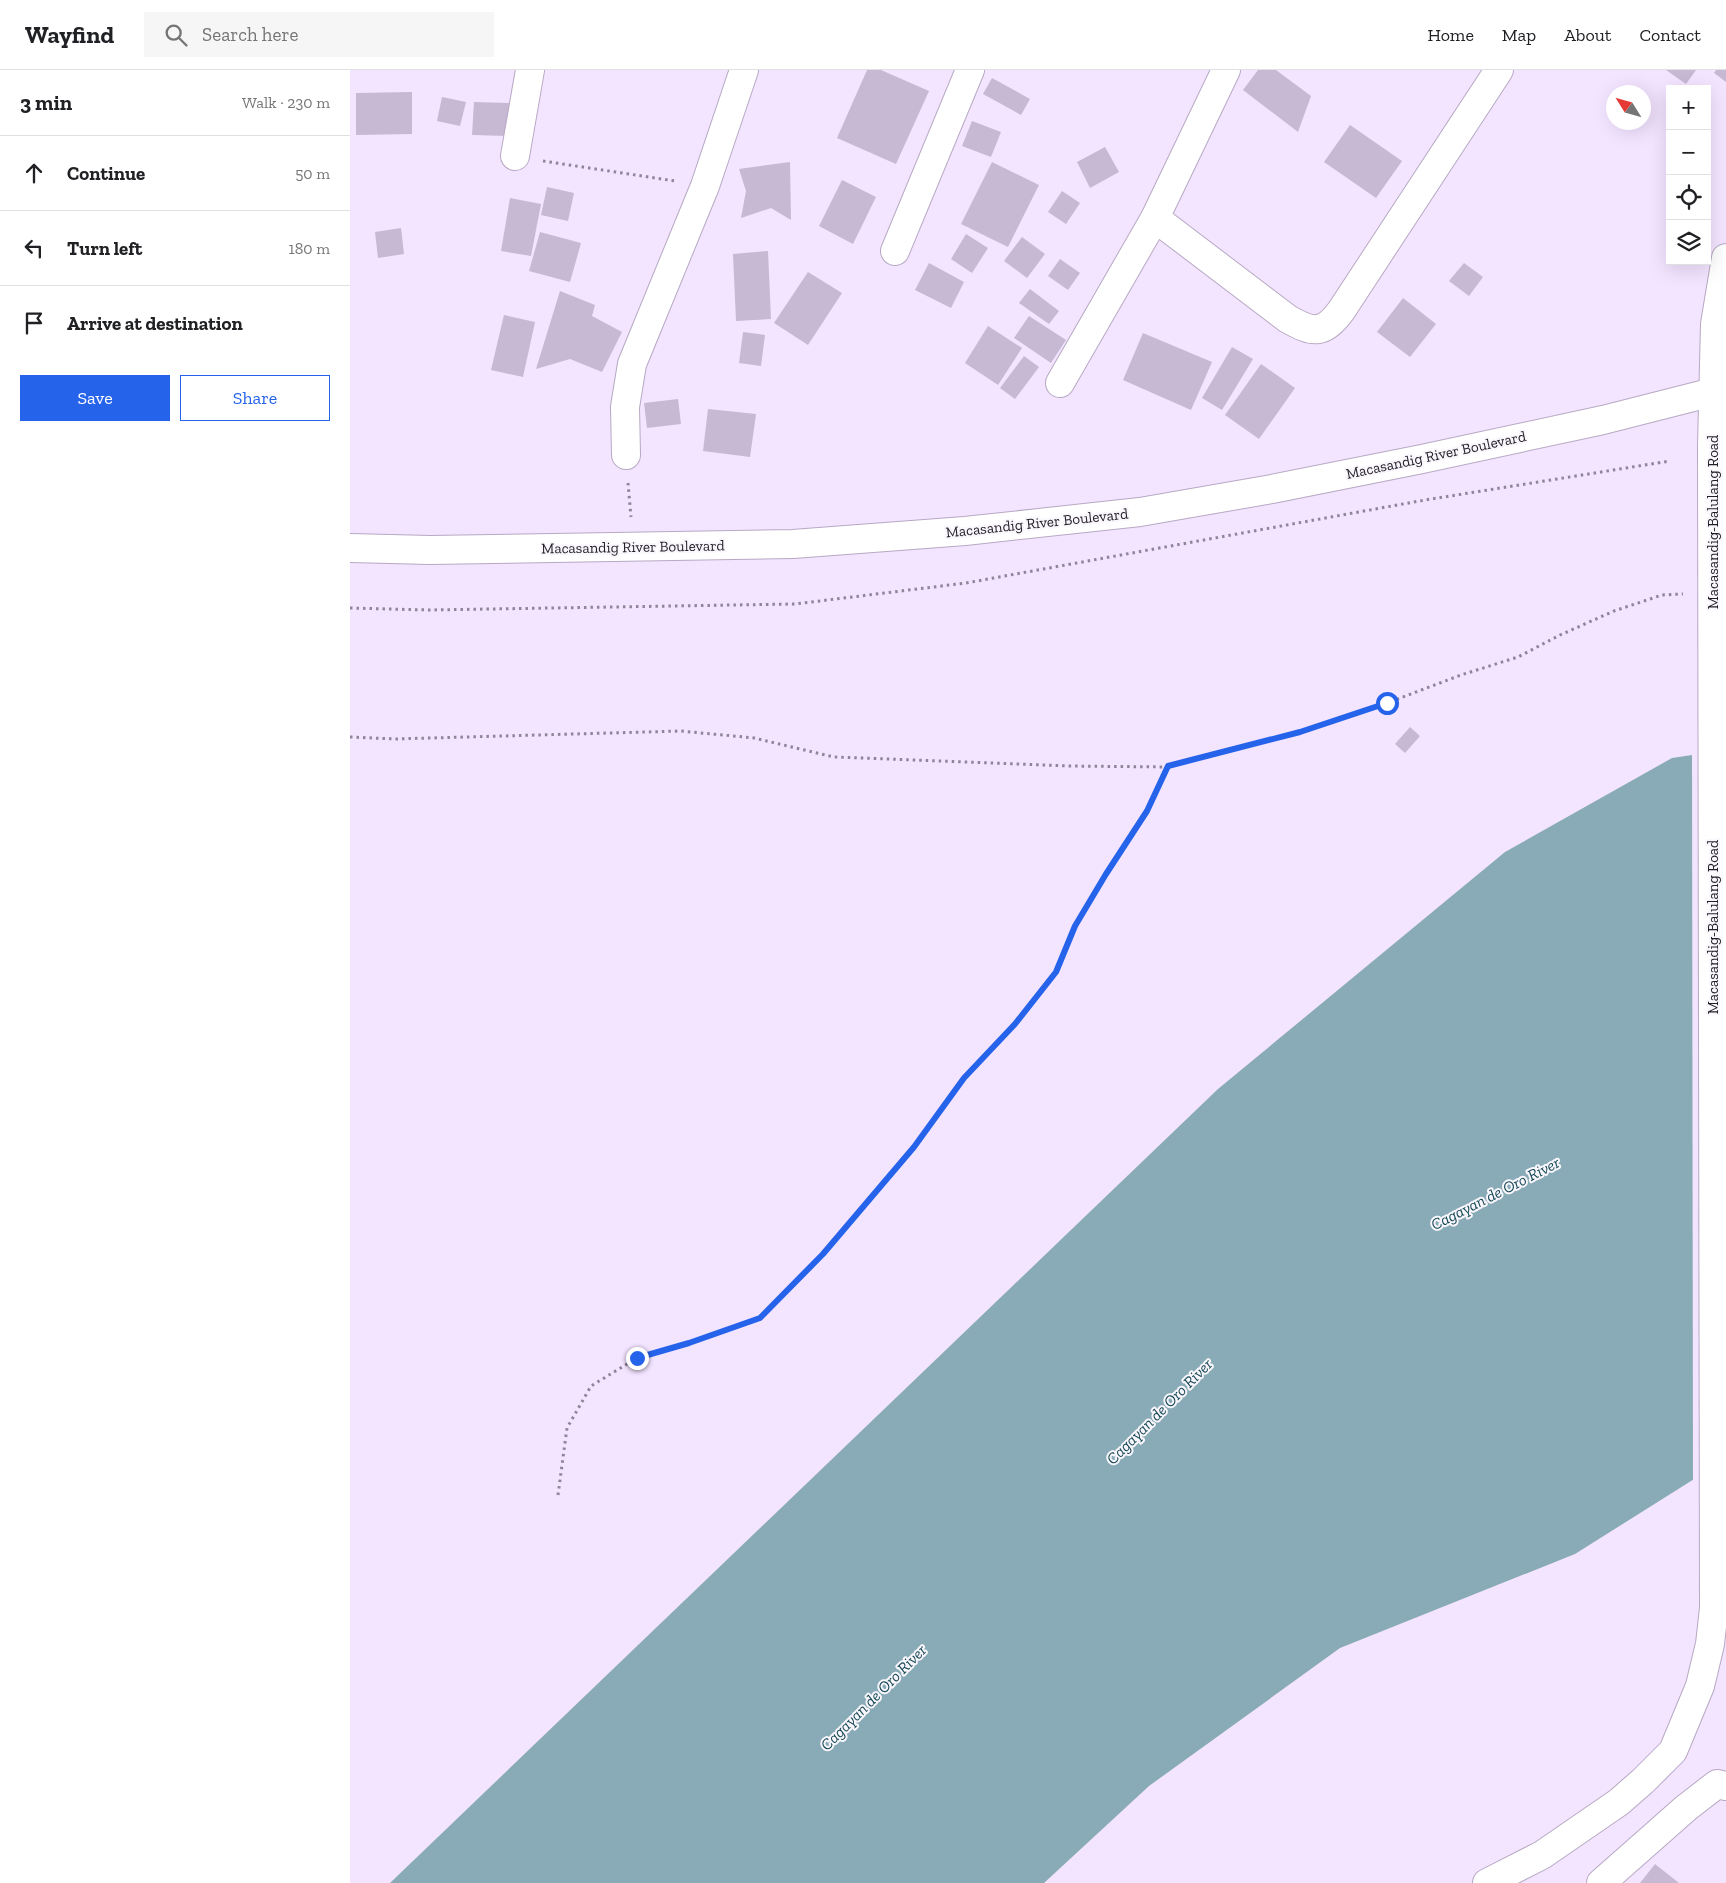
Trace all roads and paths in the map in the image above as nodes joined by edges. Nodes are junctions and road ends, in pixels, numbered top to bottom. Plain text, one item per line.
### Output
1 (530, 70) edge
2 (744, 70) edge
3 (970, 70) edge
4 (1226, 70) edge
5 (1499, 70) edge
6 (515, 156) joint
7 (705, 186) junction
8 (1155, 218) junction
9 (895, 251) dead end
10 (1726, 258) edge
11 (1060, 383) dead end
12 (1719, 392) edge
13 (626, 455) joint
14 (1670, 461) dead end
15 (350, 548) edge
16 (633, 548) junction
17 (1689, 594) dead end
18 (350, 608) edge
19 (350, 737) edge
20 (1168, 766) junction
21 (558, 1495) dead end
22 (1726, 1786) edge
23 (1487, 1883) edge
24 (1601, 1883) edge

1 - 6 street
2 - 7 street
3 - 9 street
4 - 8 street
5 - 8 street
6 - 7 path
7 - 13 street
8 - 11 street
10 - 12 street, Macasandig-Balulang Road
12 - 16 street, Macasandig River Boulevard
12 - 23 street, Macasandig-Balulang Road, bridge
13 - 16 path
14 - 18 path
15 - 16 street, Macasandig River Boulevard
17 - 20 path
19 - 20 path
20 - 21 path
22 - 24 street

